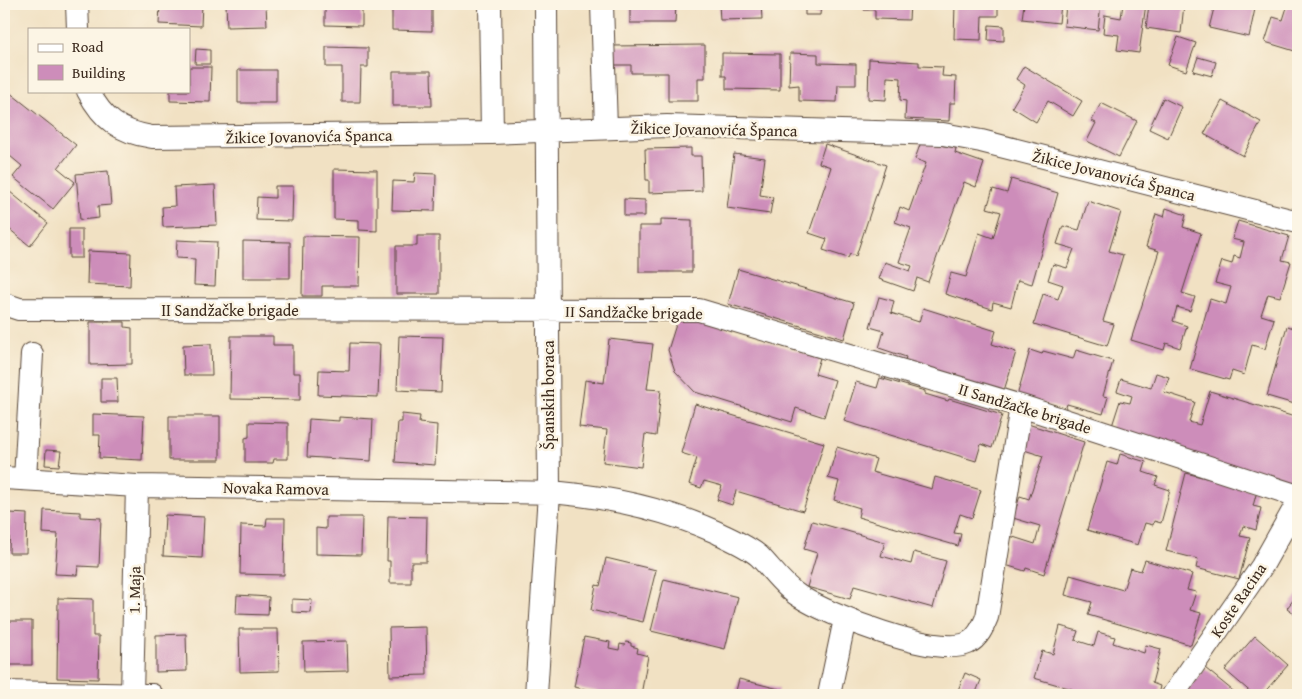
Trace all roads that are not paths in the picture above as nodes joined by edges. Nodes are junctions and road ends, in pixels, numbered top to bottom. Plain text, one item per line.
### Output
1 (77, 4) edge
2 (490, 4) edge
3 (546, 4) edge
4 (602, 4) edge
5 (78, 28) edge
6 (89, 92) edge
7 (606, 128) junction
8 (546, 131) junction
9 (492, 133) junction
10 (1298, 222) edge
11 (4, 304) edge
12 (548, 311) junction
13 (32, 354) dead end
14 (1021, 406) junction
15 (14, 479) edge
16 (137, 486) junction
17 (549, 493) junction
18 (1298, 496) edge
19 (1298, 502) edge
20 (845, 619) junction
21 (4, 692) edge
22 (139, 695) edge
23 (536, 695) edge
24 (828, 695) edge
25 (1173, 695) edge

1 - 5 street
2 - 9 street
3 - 8 street, Španskih boraca
4 - 7 street
6 - 9 street, Žikice Jovanovića Španca
7 - 8 street, Žikice Jovanovića Španca
7 - 10 street, Žikice Jovanovića Španca
8 - 9 street, Žikice Jovanovića Španca
8 - 12 street, Španskih boraca
11 - 12 street, II Sandžačke brigade
12 - 14 street, II Sandžačke brigade
12 - 17 street, Španskih boraca
13 - 15 street
14 - 18 street, II Sandžačke brigade
14 - 20 street, Novaka Ramova
15 - 16 street, Novaka Ramova
16 - 17 street, Novaka Ramova
16 - 22 street, 1. Maja
17 - 20 street, Novaka Ramova
17 - 23 street, Španskih boraca
19 - 25 street, Koste Racina
20 - 24 street
21 - 22 street

